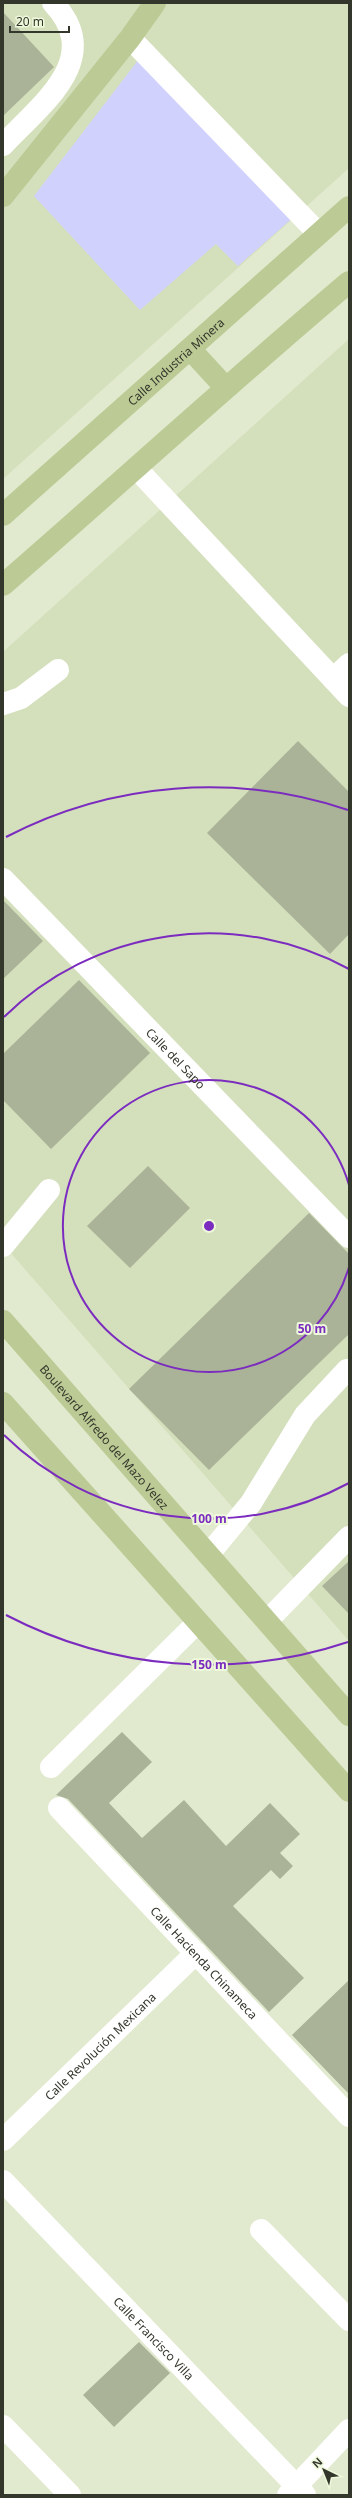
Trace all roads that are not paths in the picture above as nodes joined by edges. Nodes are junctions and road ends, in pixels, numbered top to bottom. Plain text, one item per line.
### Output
1 (53, 3) edge
2 (155, 3) edge
3 (130, 38) junction
4 (3, 144) edge
5 (3, 196) edge
6 (349, 208) edge
7 (318, 233) junction
8 (349, 282) edge
9 (191, 350) junction
10 (225, 387) junction
11 (137, 469) junction
12 (3, 515) edge
13 (3, 585) edge
14 (349, 664) edge
15 (58, 670) dead end
16 (333, 678) junction
17 (349, 696) edge
18 (3, 704) edge
19 (3, 878) edge
20 (49, 1190) dead end
21 (349, 1237) edge
22 (3, 1246) edge
23 (3, 1321) edge
24 (347, 1370) dead end
25 (6, 1414) edge
26 (349, 1537) edge
27 (209, 1554) junction
28 (267, 1621) junction
29 (198, 1623) junction
30 (349, 1715) edge
31 (51, 1767) dead end
32 (349, 1791) edge
33 (59, 1808) dead end
34 (196, 1952) junction
35 (349, 2116) edge
36 (3, 2140) edge
37 (3, 2181) edge
38 (261, 2230) dead end
39 (349, 2320) edge
40 (3, 2426) edge
41 (349, 2430) edge
42 (297, 2492) edge
43 (70, 2495) edge

1 - 4 street
2 - 3 main road
3 - 5 main road
3 - 7 street
6 - 7 main road, Calle Industria Minera
7 - 9 main road, Calle Industria Minera
8 - 10 main road
9 - 10 main road
9 - 12 main road, Calle Industria Minera
10 - 11 main road
11 - 13 main road
11 - 16 street
14 - 16 street
15 - 18 street
16 - 17 street
19 - 21 street, Calle del Sapo
20 - 22 street
23 - 27 main road, Boulevard Alfredo del Mazo Velez
24 - 27 street
25 - 29 main road
26 - 28 street
27 - 28 main road, Boulevard Alfredo del Mazo Velez
28 - 30 main road, Boulevard Alfredo del Mazo Velez
29 - 31 street
29 - 32 main road
33 - 34 street, Calle Hacienda Chinameca
34 - 35 street, Calle Hacienda Chinameca
34 - 36 street, Calle Revolución Mexicana
37 - 42 street, Calle Francisco Villa
38 - 39 street
40 - 43 street
41 - 42 street

